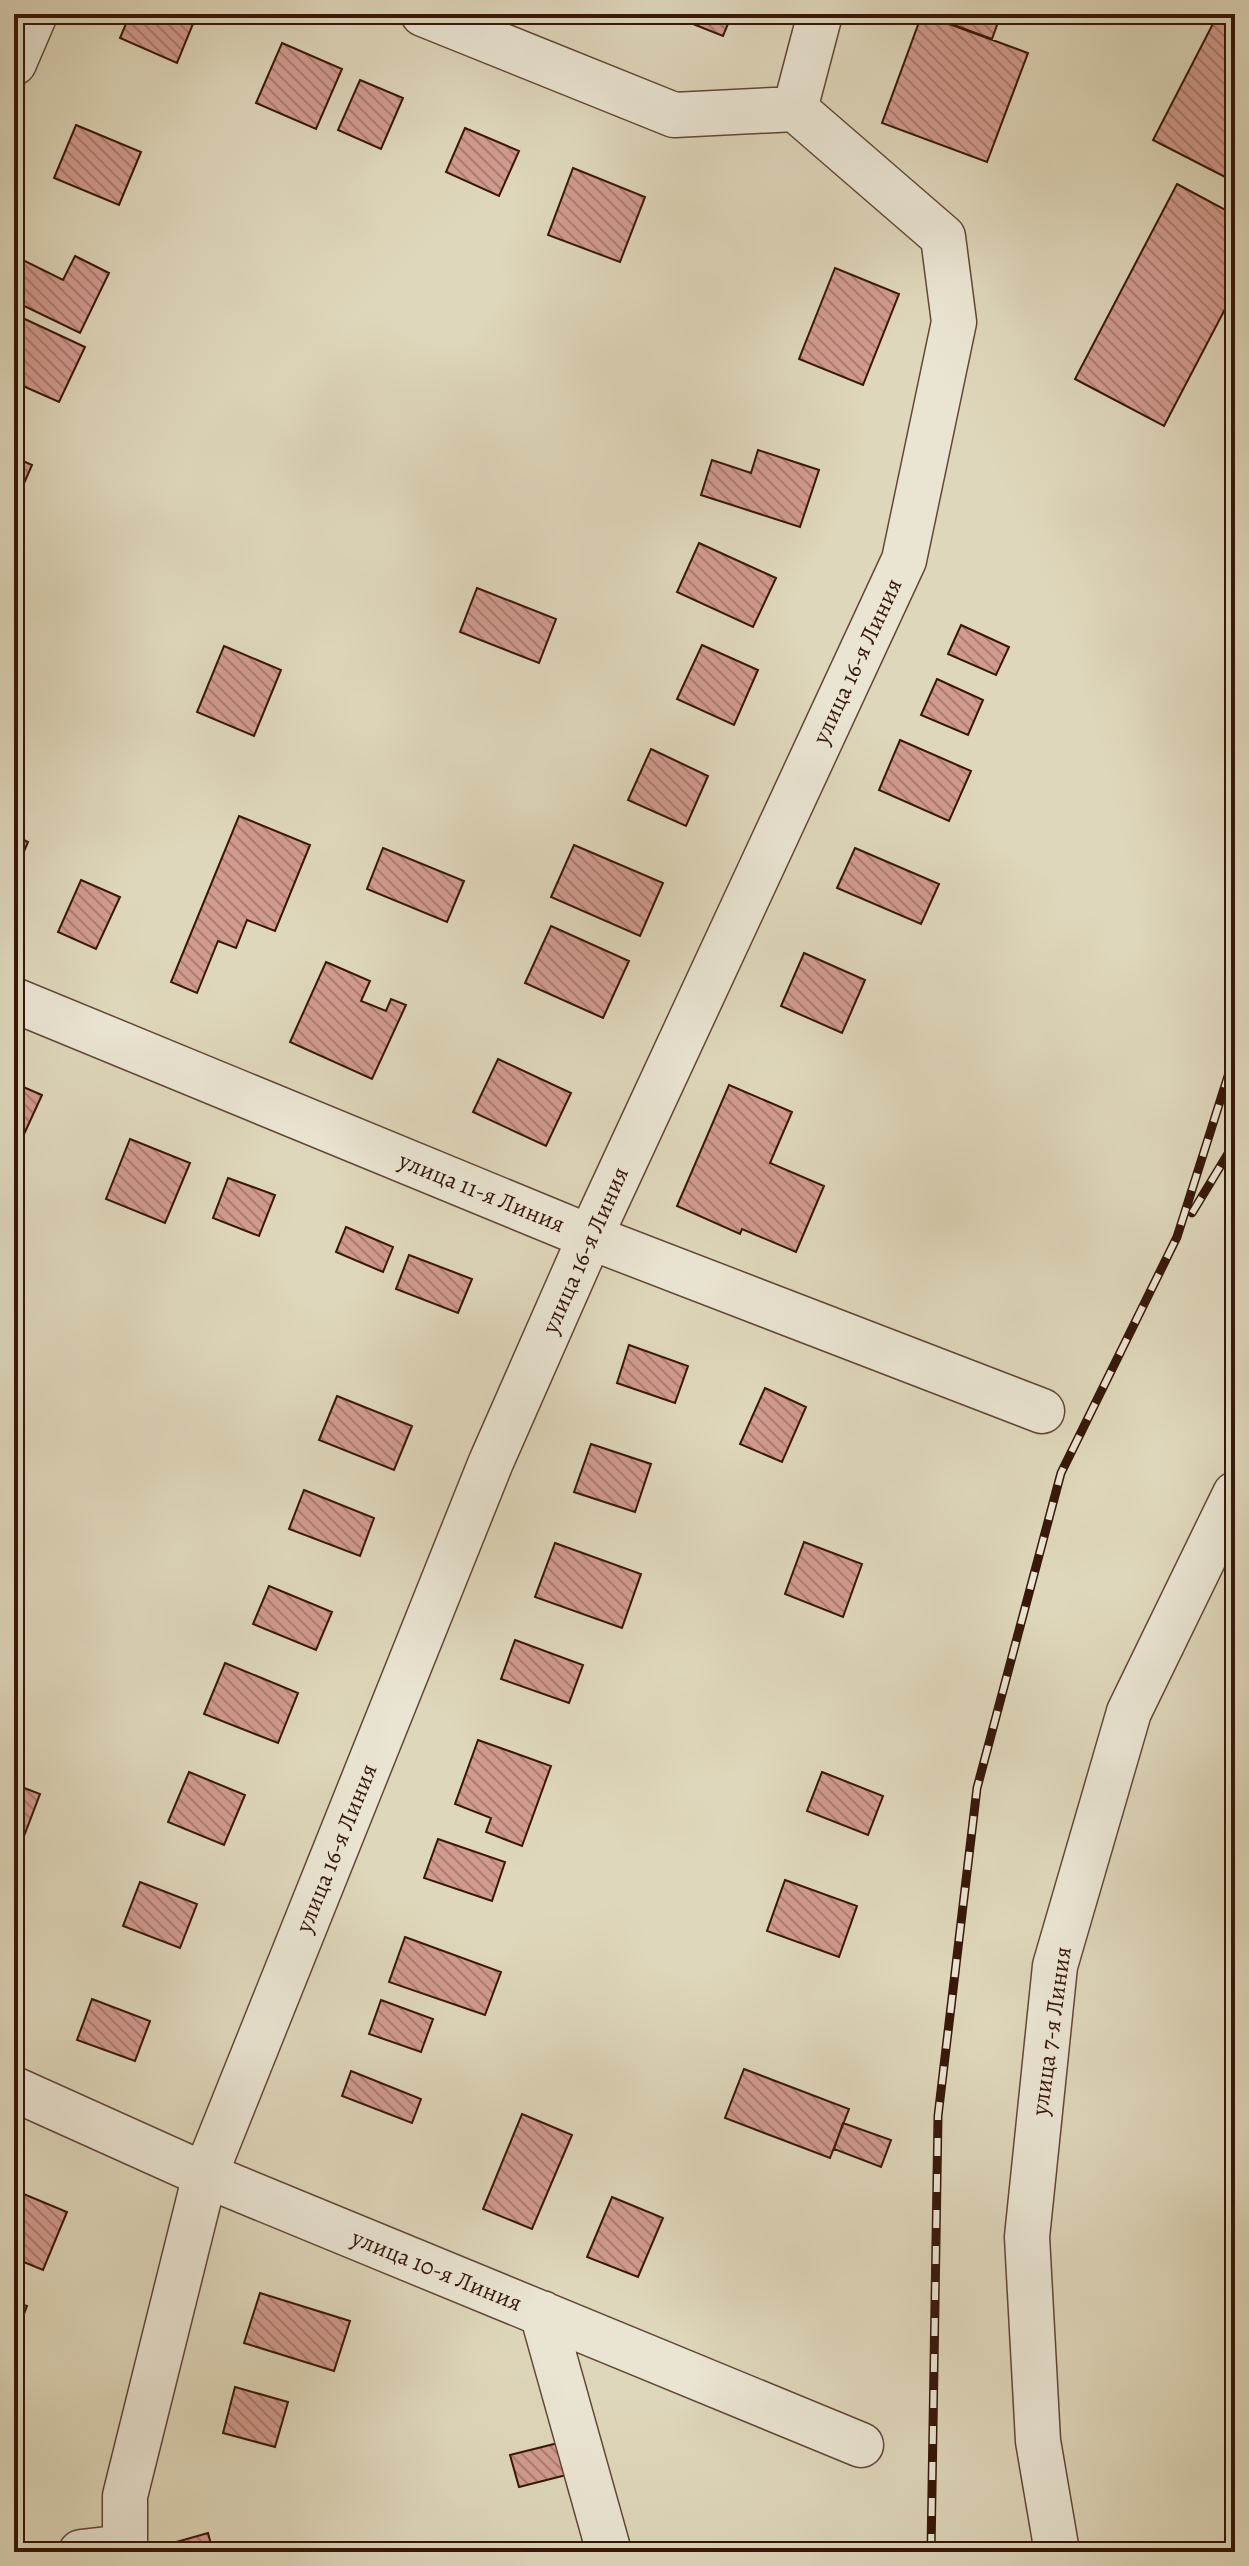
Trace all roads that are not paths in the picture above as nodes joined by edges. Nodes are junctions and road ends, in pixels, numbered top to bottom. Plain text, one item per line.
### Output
1 (35, 14) edge
2 (423, 14) edge
3 (820, 14) edge
4 (14, 63) edge
5 (795, 109) junction
6 (14, 1000) edge
7 (590, 1237) junction
8 (1042, 1411) dead end
9 (1229, 1520) edge
10 (14, 2089) edge
11 (205, 2175) junction
12 (542, 2313) junction
13 (861, 2445) dead end
14 (125, 2550) edge
15 (81, 2552) edge
16 (609, 2552) edge
17 (1057, 2552) edge

1 - 4 street
2 - 5 street
3 - 5 street
5 - 7 street, улица 16-я Линия
6 - 7 street, улица 11-я Линия
7 - 8 street, улица 11-я Линия
7 - 11 street, улица 16-я Линия
9 - 17 street, улица 7-я Линия
10 - 11 street, улица 10-я Линия
11 - 12 street, улица 10-я Линия
11 - 14 street, улица 16-я Линия
12 - 13 street, улица 10-я Линия
12 - 16 street
14 - 15 street

